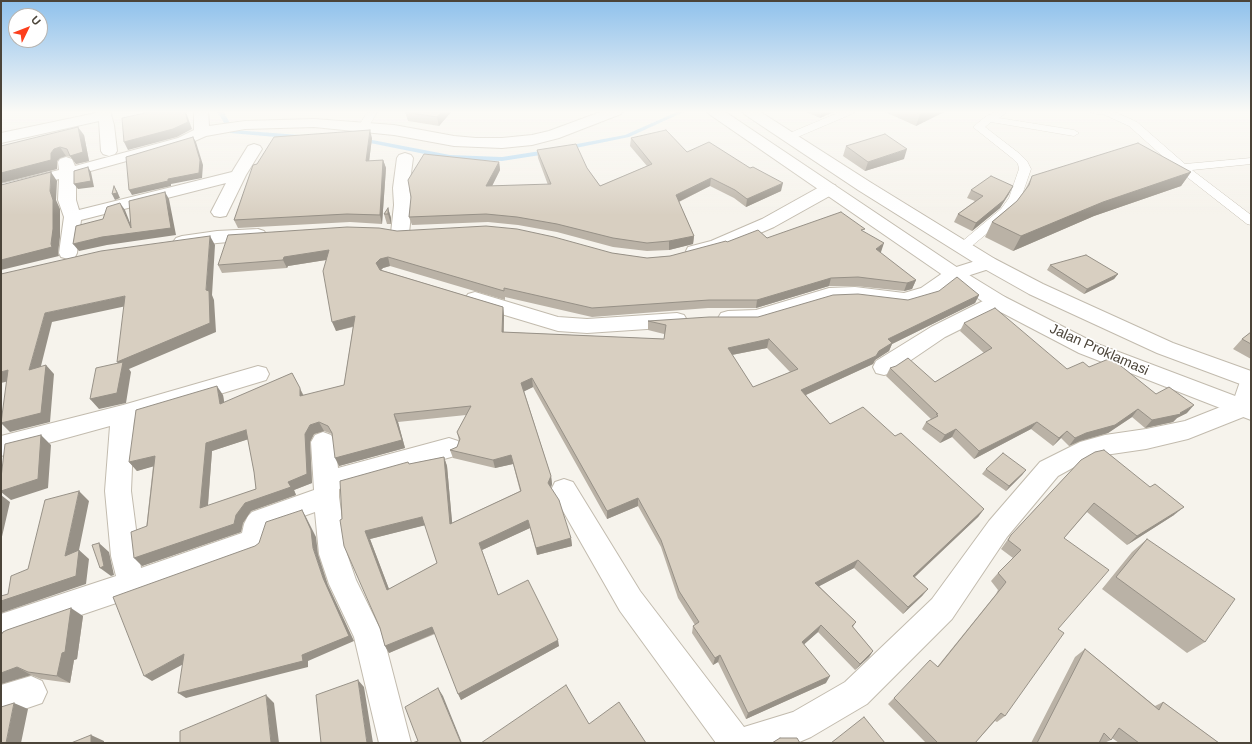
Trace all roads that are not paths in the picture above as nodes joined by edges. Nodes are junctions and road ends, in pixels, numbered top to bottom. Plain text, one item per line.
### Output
1 (109, 146) edge
2 (131, 146) edge
3 (162, 146) edge
4 (766, 146) edge
5 (802, 146) edge
6 (1003, 146) edge
7 (1157, 146) edge
8 (254, 149) dead end
9 (109, 151) junction
10 (405, 158) dead end
11 (1251, 161) edge
12 (67, 167) junction
13 (1182, 168) junction
14 (238, 175) junction
15 (1, 177) edge
16 (1, 189) edge
17 (830, 189) junction
18 (220, 212) dead end
19 (72, 217) junction
20 (1251, 221) edge
21 (399, 231) edge
22 (272, 234) edge
23 (164, 244) edge
24 (963, 247) junction
25 (676, 256) edge
26 (70, 258) edge
27 (988, 263) junction
28 (954, 274) junction
29 (456, 293) edge
30 (998, 302) junction
31 (884, 367) dead end
32 (258, 374) dead end
33 (1251, 379) edge
34 (1247, 410) edge
35 (123, 414) junction
36 (323, 442) dead end
37 (1, 446) edge
38 (449, 448) dead end
39 (326, 490) junction
40 (564, 490) dead end
41 (134, 584) junction
42 (1, 635) edge
43 (31, 692) dead end
44 (1, 701) edge
45 (395, 743) edge
46 (736, 743) edge
47 (746, 743) edge

1 - 9 street
2 - 9 street
3 - 12 street
4 - 17 street, Jalan Proklamasi
5 - 24 street, Jalan Proklamasi
6 - 24 lane
7 - 13 lane
8 - 14 street
9 - 12 street
10 - 21 street
11 - 13 lane
12 - 15 street
12 - 16 street
12 - 19 street
13 - 20 lane
14 - 18 street
14 - 19 street
17 - 25 street
17 - 28 street, Jalan Proklamasi
19 - 26 street
22 - 23 street
24 - 27 street, Jalan Proklamasi
27 - 28 street
27 - 33 street, Jalan Proklamasi
28 - 29 street
28 - 30 street, Jalan Proklamasi
30 - 31 street
30 - 34 street, Jalan Proklamasi
32 - 35 street
33 - 34 street
34 - 47 street
35 - 37 street
35 - 41 street
36 - 39 street
38 - 39 street
39 - 41 street
39 - 45 street
40 - 46 street
41 - 42 street
43 - 44 street

